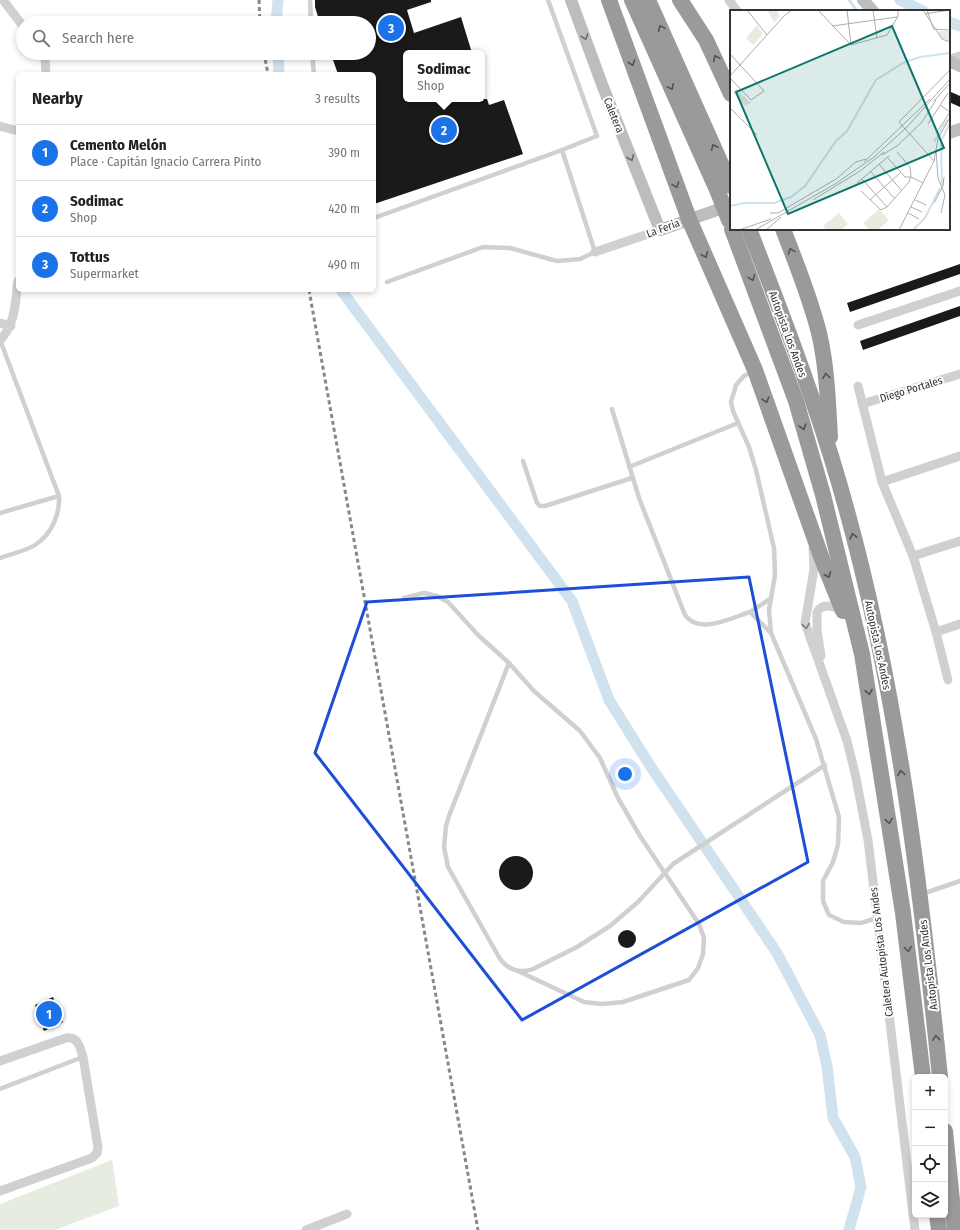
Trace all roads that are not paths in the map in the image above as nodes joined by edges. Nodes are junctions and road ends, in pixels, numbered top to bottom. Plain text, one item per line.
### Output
1 (3, 0) edge
2 (310, 0) edge
3 (548, 0) edge
4 (571, 0) edge
5 (609, 0) edge
6 (632, 0) edge
7 (648, 0) edge
8 (680, 0) edge
9 (729, 0) edge
10 (863, 0) edge
11 (736, 10) edge
12 (872, 10) edge
13 (311, 16) edge
14 (16, 17) edge
15 (44, 60) edge
16 (313, 60) edge
17 (46, 72) edge
18 (314, 72) edge
19 (730, 92) edge
20 (0, 126) edge
21 (960, 129) edge
22 (16, 130) edge
23 (950, 133) edge
24 (562, 150) junction
25 (726, 187) edge
26 (730, 213) edge
27 (376, 217) edge
28 (689, 219) junction
29 (730, 220) edge
30 (660, 230) junction
31 (735, 230) edge
32 (749, 230) edge
33 (783, 230) edge
34 (595, 252) junction
35 (388, 282) dead end
36 (960, 290) edge
37 (16, 292) edge
38 (0, 323) edge
39 (858, 325) dead end
40 (11, 326) junction
41 (0, 340) edge
42 (755, 370) junction
43 (960, 374) edge
44 (858, 386) dead end
45 (862, 404) junction
46 (612, 409) dead end
47 (738, 423) junction
48 (831, 456) junction
49 (960, 456) edge
50 (523, 461) dead end
51 (629, 467) junction
52 (632, 478) junction
53 (882, 482) junction
54 (59, 496) junction
55 (0, 513) edge
56 (812, 532) junction
57 (960, 541) edge
58 (914, 556) junction
59 (0, 558) edge
60 (404, 598) dead end
61 (770, 599) junction
62 (843, 610) junction
63 (750, 612) junction
64 (960, 624) edge
65 (936, 632) junction
66 (771, 633) junction
67 (862, 654) junction
68 (509, 662) junction
69 (824, 679) junction
70 (948, 680) dead end
71 (825, 765) junction
72 (665, 872) junction
73 (960, 881) edge
74 (920, 894) junction
75 (877, 918) junction
76 (518, 971) junction
77 (82, 1057) junction
78 (0, 1061) edge
79 (923, 1074) edge
80 (940, 1074) edge
81 (0, 1089) edge
82 (947, 1146) edge
83 (0, 1191) edge
84 (346, 1214) dead end
85 (937, 1218) edge
86 (306, 1230) edge
87 (915, 1230) edge
88 (939, 1230) edge
89 (955, 1230) edge

1 - 14 street
2 - 13 lane
3 - 24 lane
4 -> 30 main road, Caletera
5 -> 28 highway
6 -> 25 highway, Autopista Los Andes
25 -> 7 highway, Autopista Los Andes
19 -> 8 highway
9 - 11 street
10 - 12 main road
15 - 17 street
16 - 18 lane
20 - 22 street
21 - 23 main road
24 - 27 lane
24 - 34 lane
25 - 26 highway, Autopista Los Andes, bridge
28 - 29 main road, La Feria
28 - 30 main road, La Feria
28 -> 42 highway
30 - 34 street, La Feria
31 -> 67 highway, Autopista Los Andes
32 - 48 highway, Autopista Los Andes
48 -> 33 highway
34 - 35 lane
36 - 39 street
37 - 40 street
38 - 40 street
40 - 41 street
41 - 54 lane
42 - 47 lane
42 -> 56 highway
43 - 45 street, Diego Portales
44 - 45 street
45 - 53 street
46 - 51 lane
47 - 51 lane
47 - 61 lane
74 -> 48 highway, Autopista Los Andes
49 - 53 street
50 - 52 lane
51 - 52 lane
52 - 63 lane
53 - 58 street
54 - 55 lane
54 - 59 lane
56 -> 62 highway
56 -> 69 street, Caletera Autopista Los Andes
57 - 58 street
58 - 65 street
60 - 68 lane
61 - 63 lane
61 - 66 lane
62 - 67 highway
62 - 69 street, Caletera Autopista Los Andes
63 - 66 lane
64 - 65 street
65 - 70 street
66 - 71 lane
67 -> 79 highway, Autopista Los Andes
68 - 72 lane
68 - 76 lane
69 - 75 street, Caletera Autopista Los Andes
71 - 72 lane
71 - 75 lane
72 - 76 lane
72 - 76 lane
73 - 74 lane
80 -> 74 highway, Autopista Los Andes
75 - 87 street, Caletera Autopista Los Andes
77 - 78 street
77 - 81 lane
77 - 83 street
82 - 89 highway
84 - 86 street
85 - 88 highway

